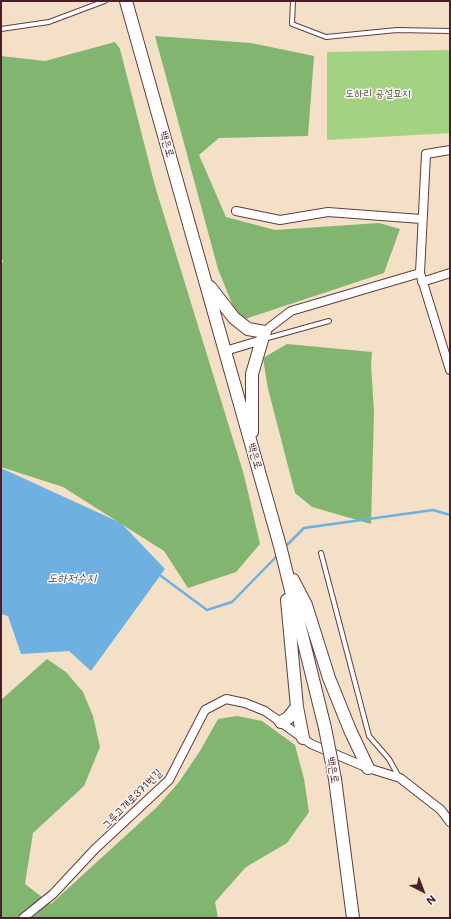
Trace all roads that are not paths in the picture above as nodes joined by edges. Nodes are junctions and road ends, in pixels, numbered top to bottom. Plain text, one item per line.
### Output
1 (105, 1) edge
2 (126, 1) edge
3 (293, 1) edge
4 (1, 29) edge
5 (450, 31) edge
6 (450, 150) edge
7 (236, 211) dead end
8 (421, 219) junction
9 (420, 273) junction
10 (450, 273) edge
11 (205, 281) junction
12 (422, 282) junction
13 (329, 321) dead end
14 (264, 336) junction
15 (225, 351) junction
16 (450, 370) edge
17 (252, 448) junction
18 (321, 553) dead end
19 (283, 561) junction
20 (297, 707) junction
21 (281, 722) junction
22 (303, 738) junction
23 (368, 768) junction
24 (400, 778) junction
25 (450, 822) edge
26 (23, 918) edge
27 (353, 918) edge

1 - 4 lane
2 - 11 main road, 백은로
3 - 5 lane
6 - 8 street
7 - 8 street
8 - 9 street
9 - 12 street
9 - 14 street
10 - 12 street
11 - 14 main road
11 - 15 main road, 백은로
12 - 16 street
13 - 14 lane
14 - 15 street
14 - 17 main road
15 - 17 main road, 백은로
17 - 19 main road, 백은로
18 - 24 lane
19 - 20 main road
19 - 23 main road
19 - 27 main road, 백은로, bridge
20 - 21 main road
20 - 22 main road
21 - 22 street, 그루고개로371번길
21 - 26 street, 그루고개로371번길
22 - 23 street, 그루고개로371번길
23 - 24 street, 그루고개로371번길
24 - 25 street, 그루고개로371번길

